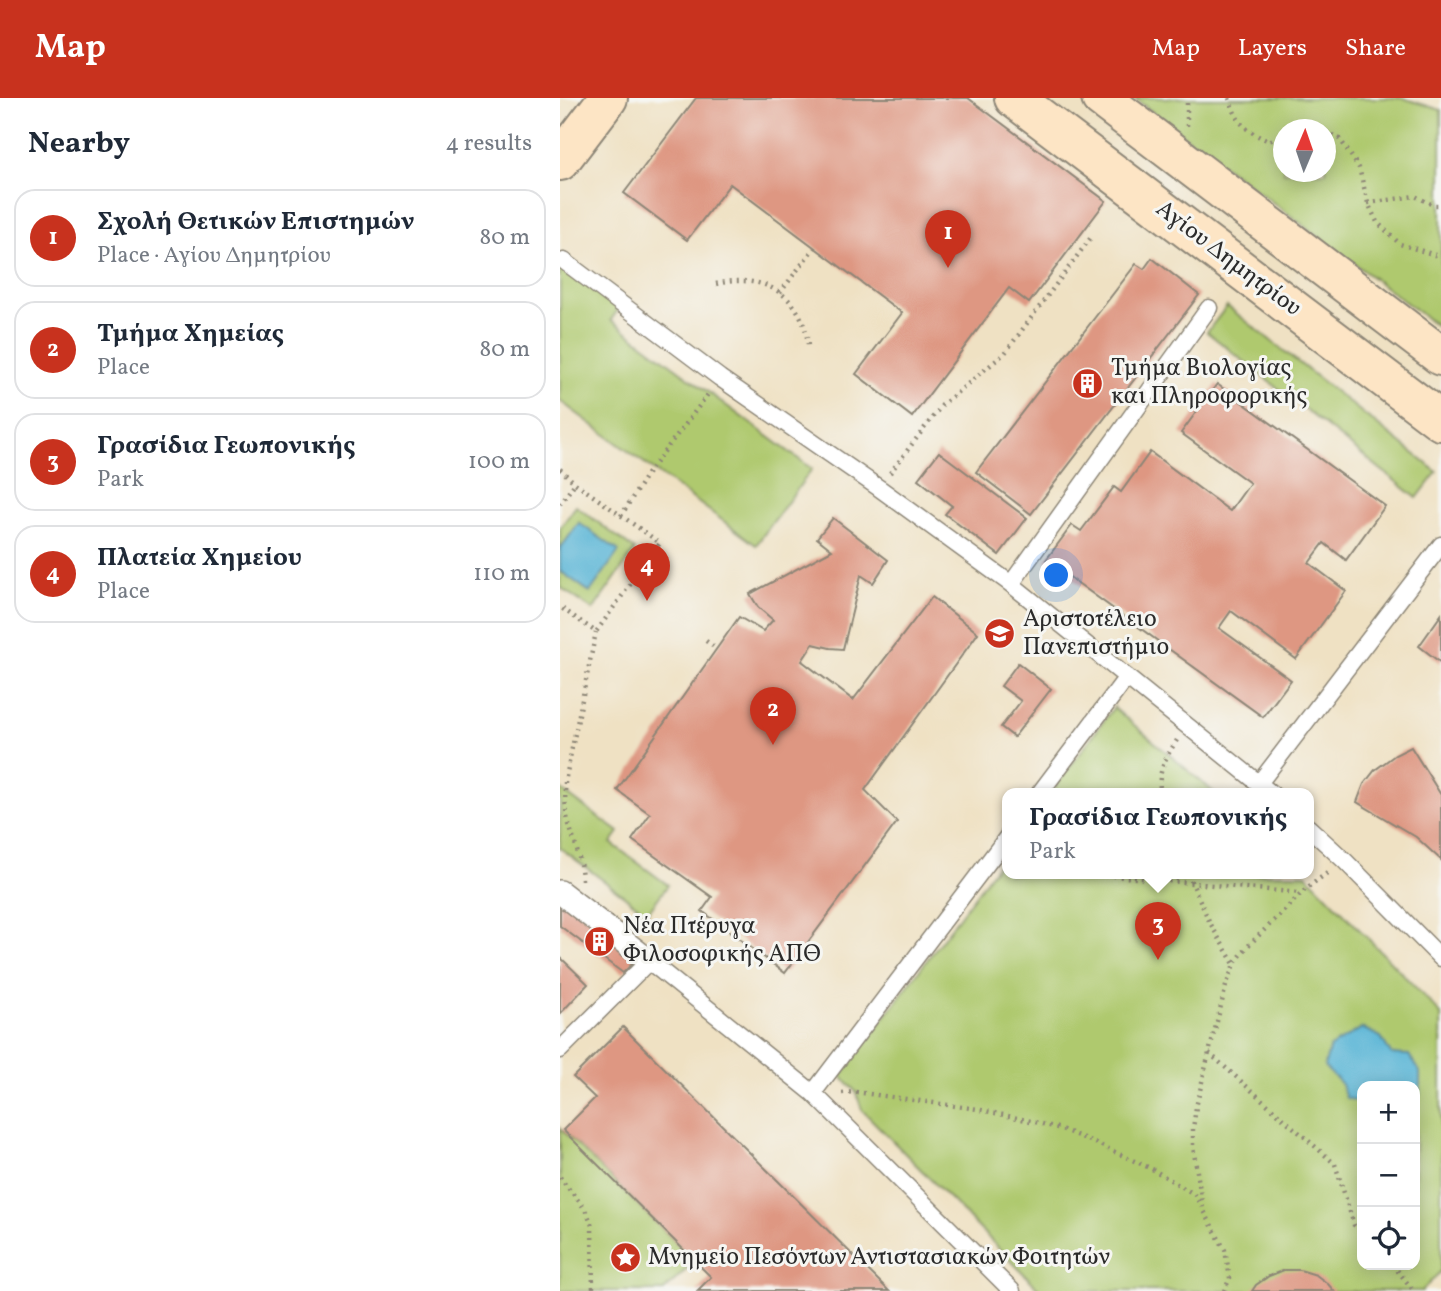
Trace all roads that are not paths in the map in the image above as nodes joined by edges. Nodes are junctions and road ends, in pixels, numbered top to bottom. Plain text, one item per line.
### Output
1 (608, 98) edge
2 (1014, 98) edge
3 (1101, 98) edge
4 (564, 148) edge
5 (564, 261) dead end
6 (1209, 308) dead end
7 (1441, 356) edge
8 (1441, 421) edge
9 (1441, 545) edge
10 (1011, 583) junction
11 (1127, 677) junction
12 (1260, 782) junction
13 (1044, 788) edge
14 (1266, 788) edge
15 (1314, 833) edge
16 (1002, 843) edge
17 (560, 892) edge
18 (1441, 958) edge
19 (649, 961) junction
20 (560, 1051) edge
21 (813, 1093) junction
22 (1012, 1291) edge

1 - 4 main road
2 - 8 main road, Αγίου Δημητρίου
3 - 7 main road
5 - 10 lane
6 - 10 lane
9 - 12 lane
10 - 11 lane
11 - 12 lane
11 - 13 lane
12 - 14 lane
15 - 18 lane
16 - 21 lane
17 - 19 street
19 - 20 lane
19 - 21 lane
21 - 22 lane

